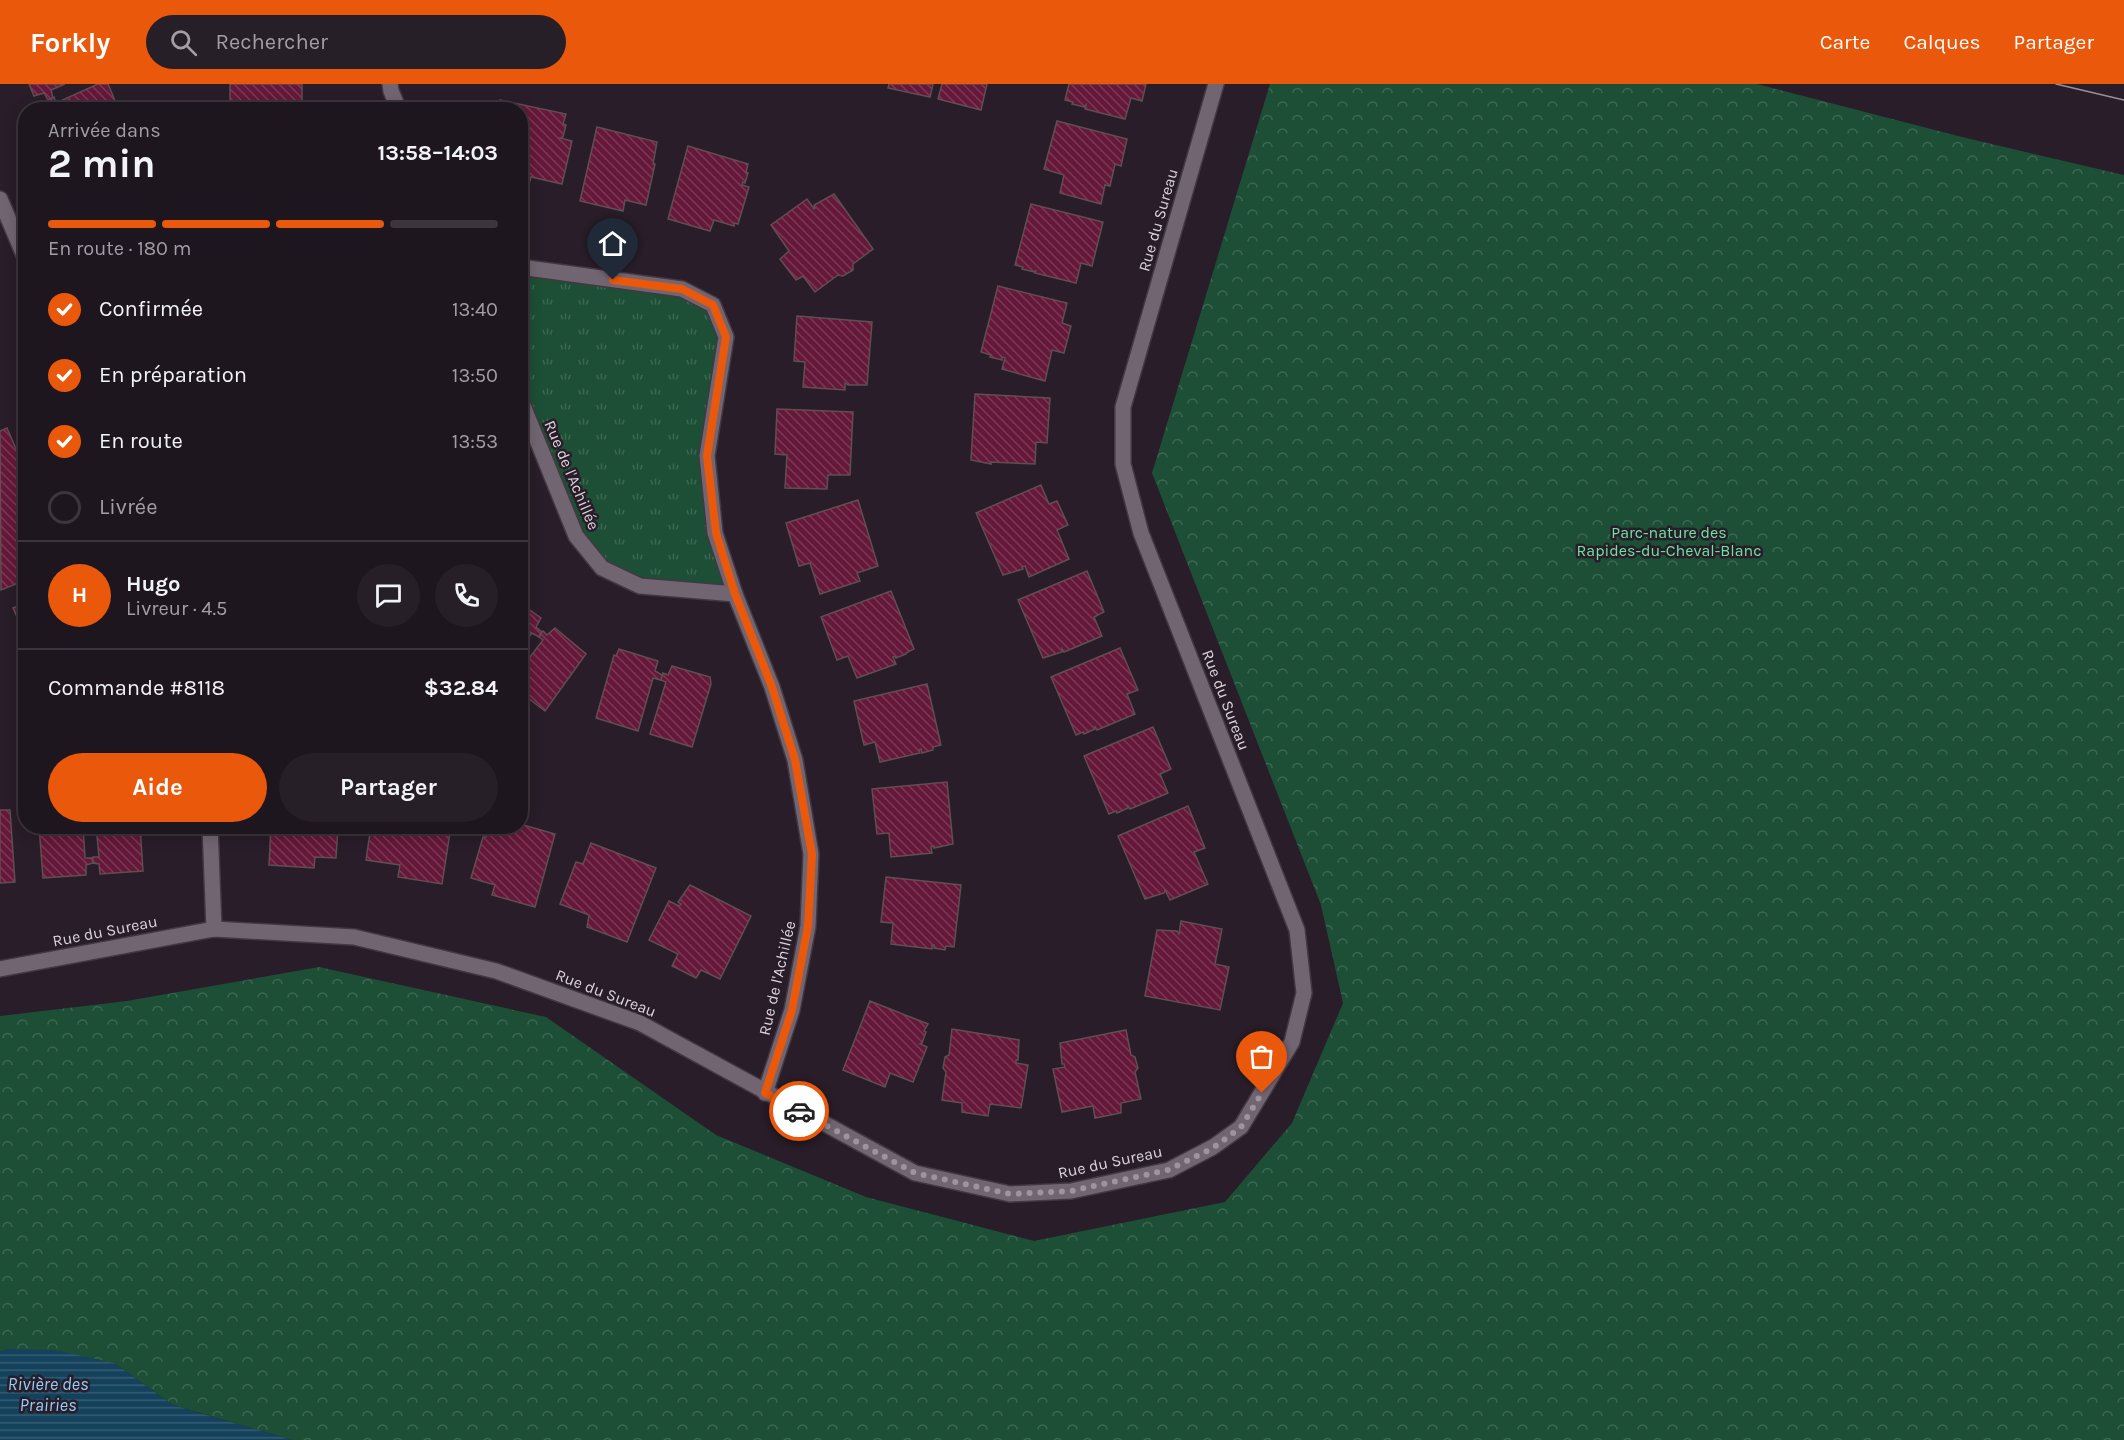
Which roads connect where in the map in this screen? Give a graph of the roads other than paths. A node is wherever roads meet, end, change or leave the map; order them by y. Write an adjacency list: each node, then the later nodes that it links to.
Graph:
1 (390, 84): 3 (street)
2 (1216, 84): 12 (street, Rue du Sureau)
3 (396, 102)
4 (0, 199): 5 (street)
5 (18, 241)
6 (528, 268): 8 (street, Rue de l'Achillée)
7 (528, 418): 8 (street, Rue de l'Achillée)
8 (735, 594): 12 (street, Rue de l'Achillée)
9 (210, 834): 10 (street)
10 (214, 929): 11 (street, Rue du Sureau); 12 (street, Rue du Sureau)
11 (0, 969)
12 (765, 1093)

